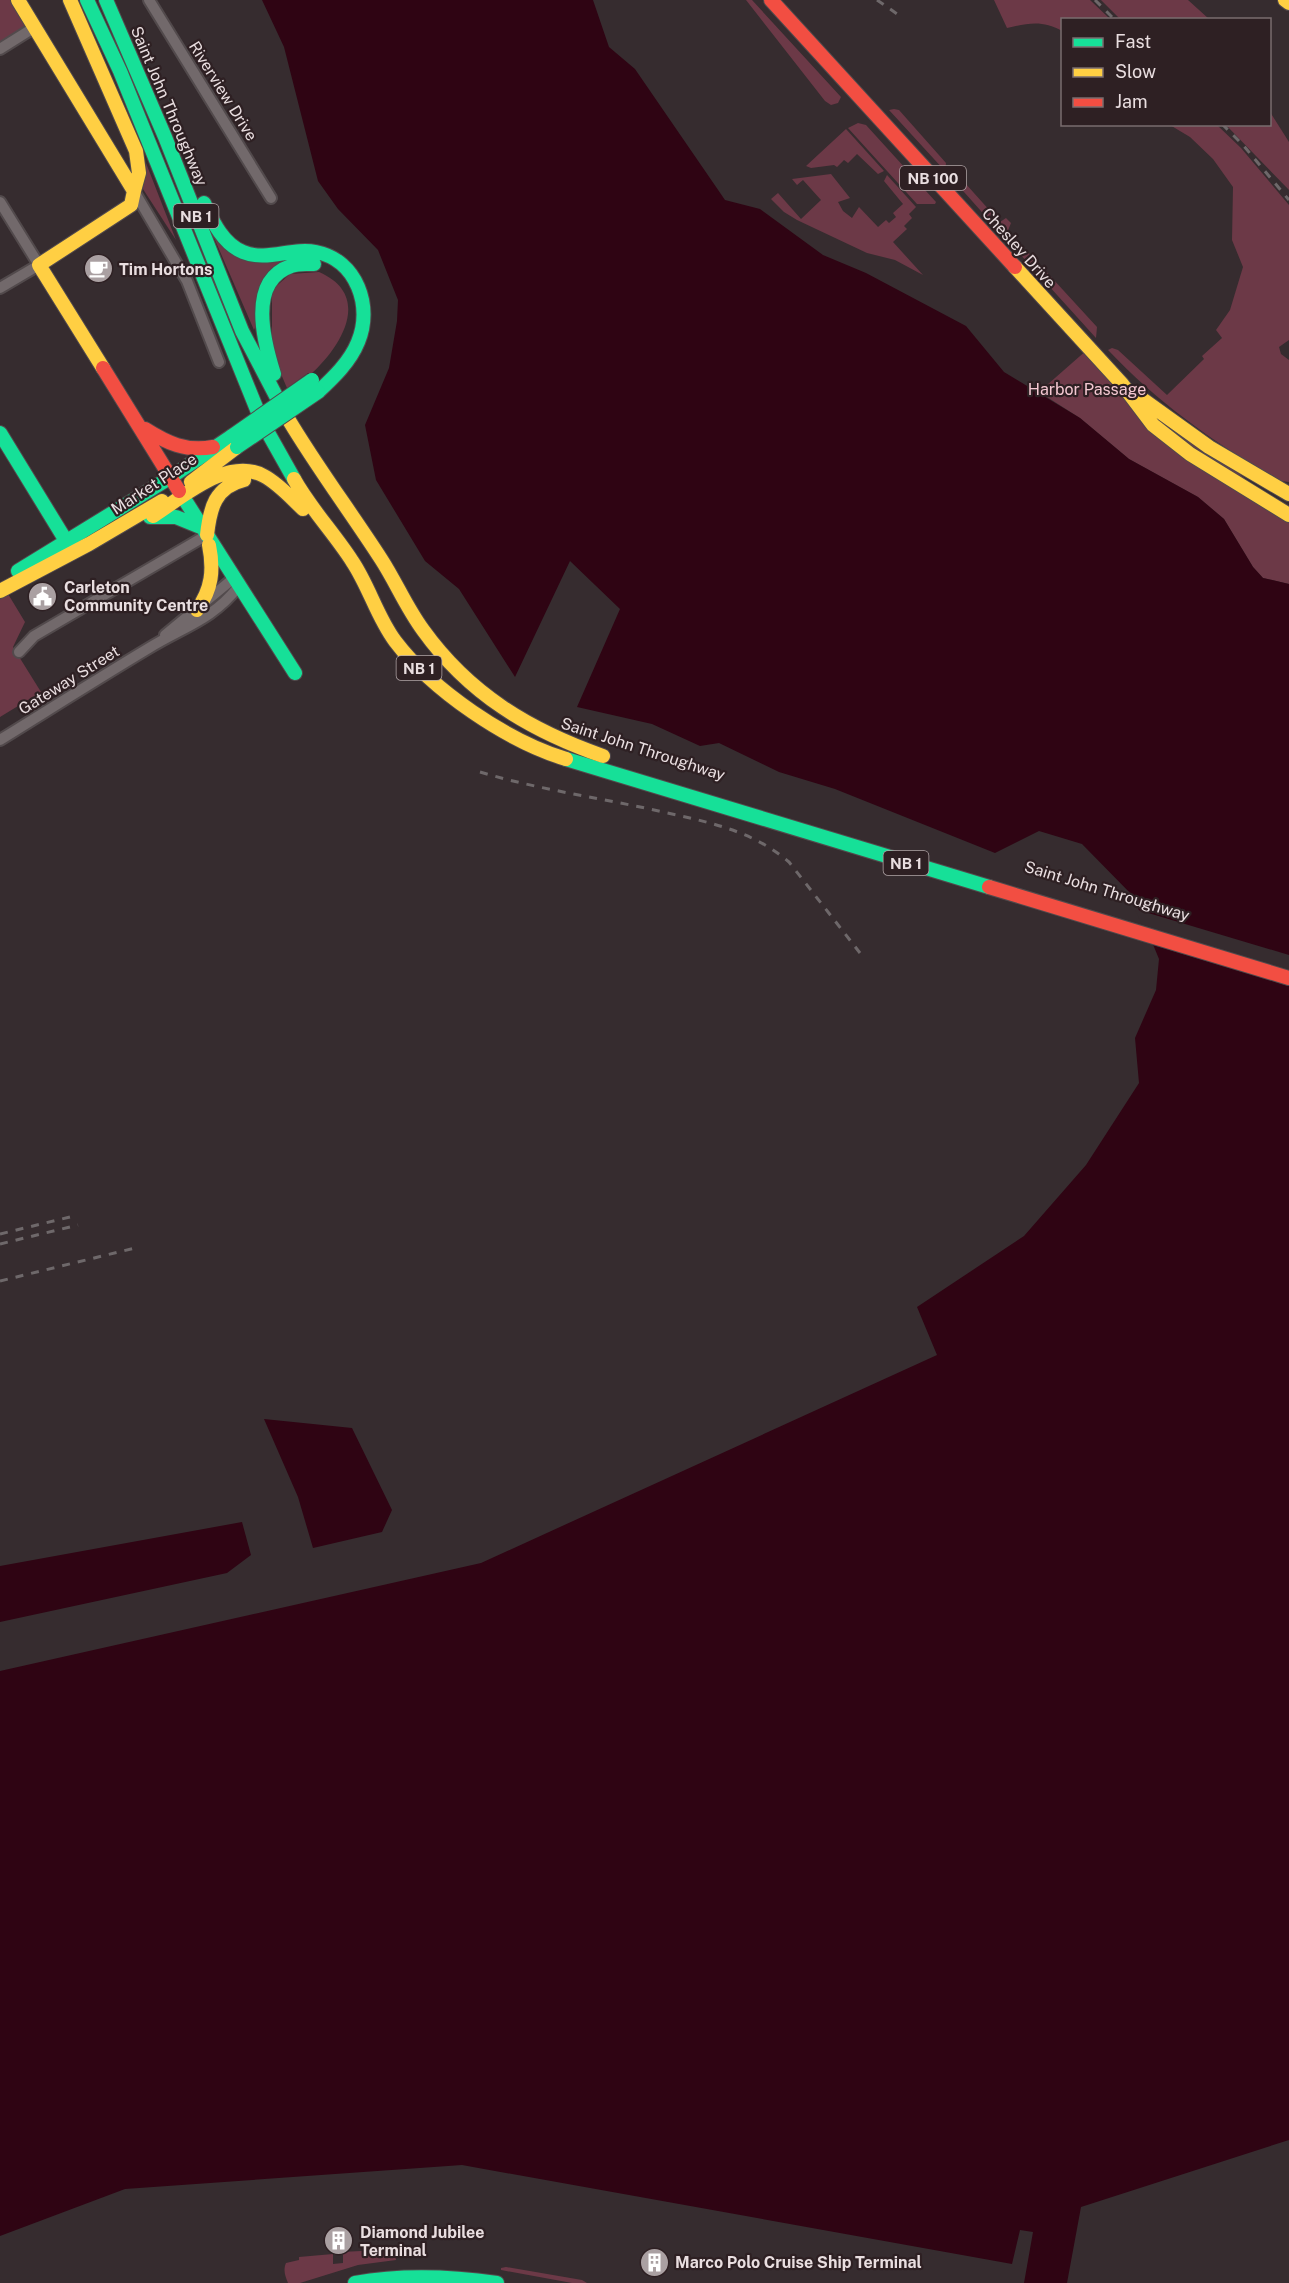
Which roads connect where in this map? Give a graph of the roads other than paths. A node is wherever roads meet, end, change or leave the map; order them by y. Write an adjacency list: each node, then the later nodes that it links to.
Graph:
1 (18, 0): 9 (main road)
2 (70, 0): 12 (main road)
3 (87, 0): 18 (main road, Saint John Throughway / NB 1)
4 (106, 0): 11 (main road, Saint John Throughway / NB 1)
5 (149, 0): 13 (street, Riverview Drive)
6 (771, 0): 19 (main road, Chesley Drive / NB 100)
7 (1285, 0): 8 (main road)
8 (1289, 3)
9 (35, 27): 10 (street); 12 (main road)
10 (0, 49)
11 (150, 97): 20 (main road); 22 (main road, Saint John Throughway / NB 1)
12 (134, 191): 15 (main road); 17 (street)
13 (271, 198)
14 (0, 202): 15 (street)
15 (39, 264): 16 (street); 21 (main road)
16 (0, 288)
17 (219, 362)
18 (245, 381): 39 (main road, Saint John Throughway / NB 1); 43 (main road, Saint John Throughway / NB 1)
19 (1122, 384): 29 (main road, Chesley Drive / NB 100); 30 (main road, Chesley Drive / NB 100)
20 (315, 386): 22 (main road); 24 (main road, Market Place, bridge)
21 (141, 426): 25 (main road); 26 (main road)
22 (293, 429): 45 (main road, Saint John Throughway / NB 1)
23 (0, 433): 34 (main road)
24 (235, 441): 25 (main road, Market Place); 28 (main road, Market Place)
25 (217, 446): 26 (main road, Market Place)
26 (171, 477): 28 (main road); 34 (main road, Market Place)
27 (279, 488): 28 (main road); 32 (main road); 39 (main road)
28 (181, 494): 31 (main road); 32 (main road); 33 (main road, Market Place)
29 (1289, 494)
30 (1289, 514)
31 (153, 516): 32 (main road); 33 (main road)
32 (205, 532): 35 (main road); 38 (main road); 41 (street)
33 (89, 544): 34 (main road, Market Place)
34 (70, 547): 36 (main road, Market Place); 37 (main road, Market Place)
35 (237, 582): 38 (street, Gateway Street); 40 (street, Gateway Street); 42 (main road)
36 (0, 583)
37 (0, 591)
38 (197, 610): 40 (street, Gateway Street)
39 (380, 617): 43 (main road, Saint John Throughway / NB 1)
40 (154, 645): 44 (street, Gateway Street)
41 (19, 652)
42 (295, 673)
43 (470, 710): 46 (main road, Saint John Throughway / NB 1)
44 (0, 740)
45 (1289, 964)
46 (1289, 978)
47 (355, 2283): 48 (main road)
48 (497, 2283)

